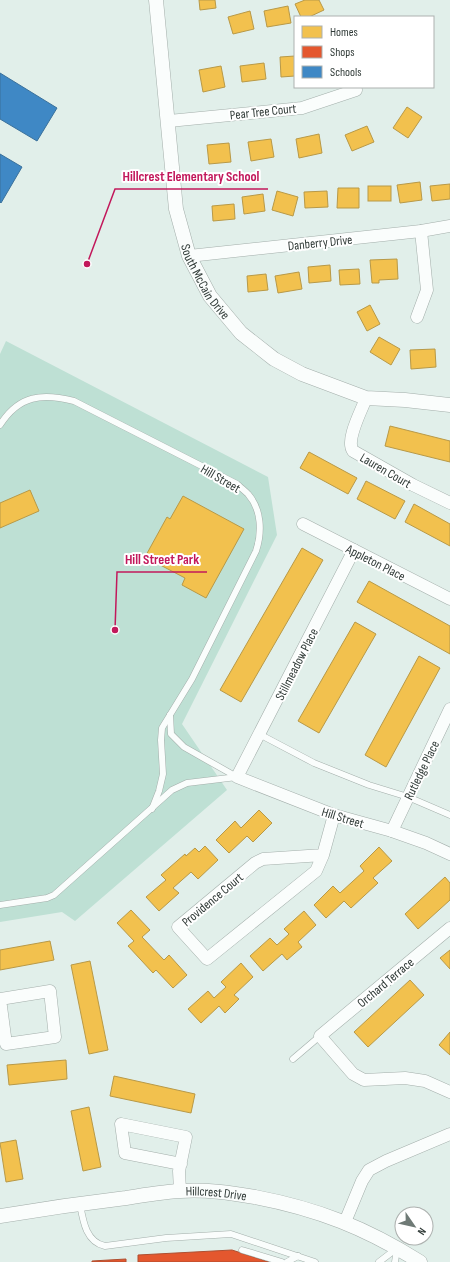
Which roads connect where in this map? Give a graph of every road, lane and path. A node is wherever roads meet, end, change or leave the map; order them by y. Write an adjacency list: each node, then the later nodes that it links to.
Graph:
1 (156, 0): 3 (street, South McCain Drive)
2 (356, 90): 3 (street, Pear Tree Court)
3 (169, 120): 6 (street, South McCain Drive)
4 (450, 226): 5 (street, Danberry Drive)
5 (421, 231): 6 (street, Danberry Drive); 7 (street)
6 (190, 256): 8 (street, South McCain Drive)
7 (418, 317)
8 (366, 398): 9 (street, South McCain Drive); 11 (street, Lauren Court)
9 (450, 406)
10 (0, 425): 16 (lane, Hill Street)
11 (450, 503)
12 (303, 524): 13 (street, Appleton Place)
13 (354, 550): 14 (street, Appleton Place); 17 (street, Stillmeadow Place)
14 (450, 599)
15 (450, 709): 19 (street, Rutledge Place)
16 (170, 714): 18 (lane, Hill Street); 20 (lane, Hill Street)
17 (260, 734): 18 (street, Stillmeadow Place); 19 (lane)
18 (237, 777): 20 (lane, Hill Street); 21 (street, Hill Street)
19 (408, 797): 22 (lane); 23 (street, Rutledge Place)
20 (152, 809): 26 (lane, Hill Street)
21 (334, 815): 23 (street, Hill Street); 25 (street, Providence Court)
22 (450, 815)
23 (392, 831): 24 (street, Hill Street)
24 (450, 854)
25 (323, 855): 25 (street, Providence Court)
26 (0, 905)
27 (450, 928): 29 (street, Orchard Terrace)
28 (1, 1026): 28 (street)
29 (320, 1036): 30 (lane); 31 (street)
30 (293, 1059)
31 (450, 1092)
32 (450, 1134): 37 (street)
33 (181, 1164): 33 (street); 34 (street)
34 (180, 1190): 35 (street, Hillcrest Drive); 37 (street, Hillcrest Drive)
35 (80, 1204): 36 (street, Hillcrest Drive); 40 (lane)
36 (0, 1216)
37 (345, 1222): 38 (street, Hillcrest Drive)
38 (398, 1248): 44 (lane); 45 (lane); 46 (street, Hillcrest Drive)
39 (242, 1250): 41 (lane)
40 (298, 1256): 42 (lane); 43 (lane)
41 (282, 1262)
42 (286, 1262)
43 (315, 1262)
44 (379, 1262)
45 (395, 1262)
46 (420, 1262)

